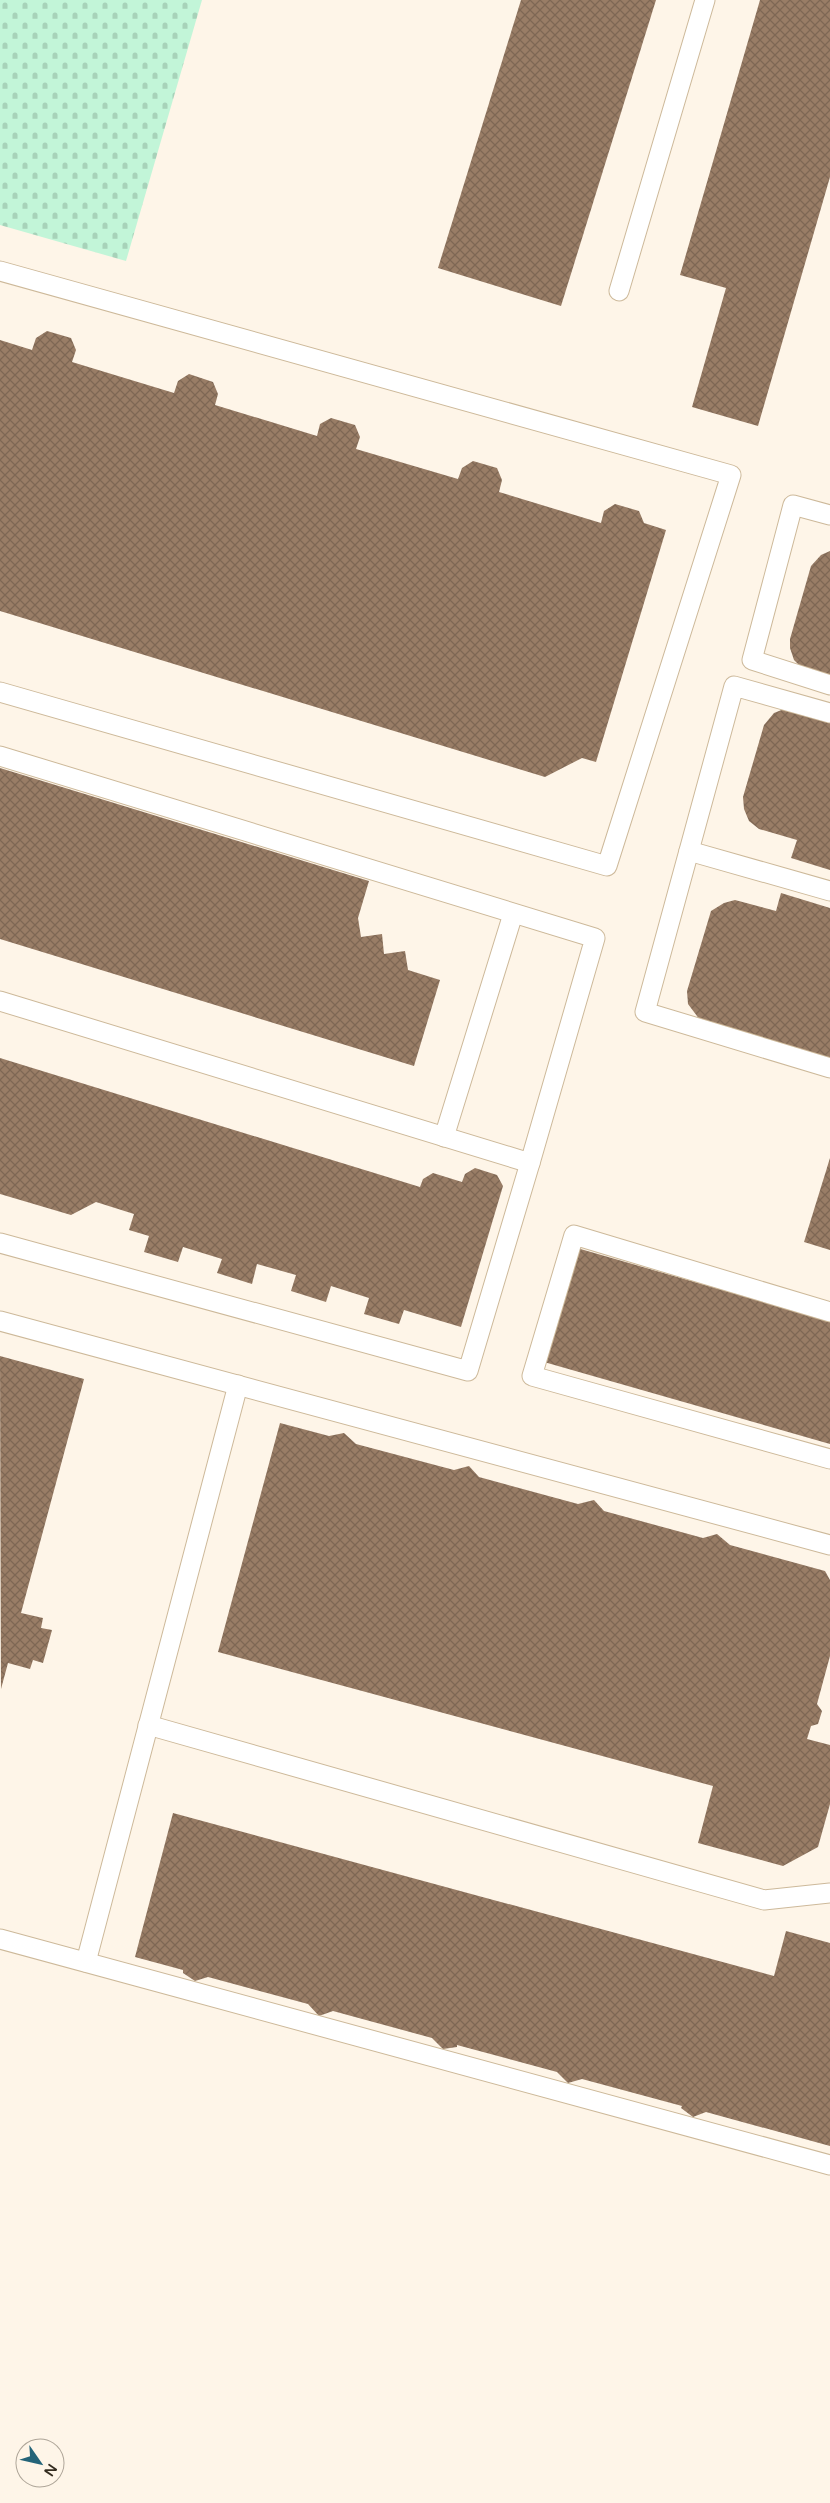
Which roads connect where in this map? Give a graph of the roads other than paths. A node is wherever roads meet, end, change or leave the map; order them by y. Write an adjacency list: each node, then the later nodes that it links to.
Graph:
1 (705, 0): 3 (lane)
2 (0, 271): 6 (lane)
3 (620, 291)
4 (830, 515): 5 (lane)
5 (830, 684)
6 (0, 692)
7 (830, 713): 9 (lane)
8 (0, 756): 11 (lane)
9 (689, 851): 10 (lane); 13 (lane)
10 (830, 891)
11 (513, 914): 14 (lane); 15 (lane)
12 (0, 1001): 14 (lane)
13 (830, 1068)
14 (444, 1137): 15 (lane)
15 (530, 1163): 16 (lane)
16 (0, 1243)
17 (830, 1312): 20 (lane)
18 (0, 1321): 19 (lane)
19 (238, 1385): 21 (lane); 22 (lane)
20 (830, 1459)
21 (830, 1544)
22 (148, 1725): 23 (lane); 25 (lane)
23 (830, 1893)
24 (0, 1939): 25 (lane)
25 (86, 1962): 26 (lane)
26 (830, 2165)

